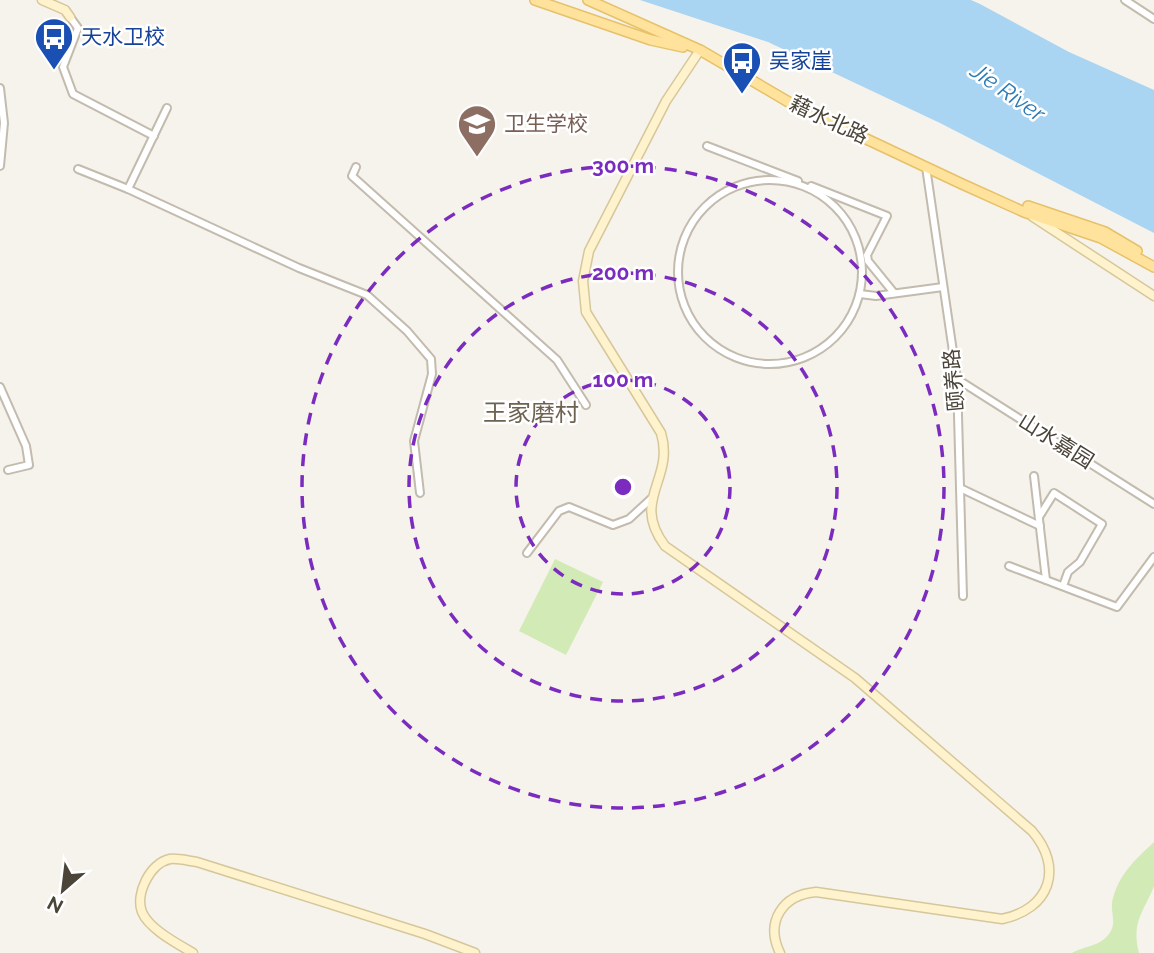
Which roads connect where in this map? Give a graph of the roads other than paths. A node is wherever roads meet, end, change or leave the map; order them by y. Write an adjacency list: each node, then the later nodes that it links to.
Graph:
1 (42, 0): 5 (street)
2 (535, 0): 7 (main road, 藉水北路)
3 (589, 0): 7 (main road, 藉水北路)
4 (1125, 0): 6 (street)
5 (71, 17): 10 (street)
6 (1154, 19)
7 (700, 50): 12 (main road, 藉水北路); 33 (street)
8 (0, 88): 13 (street)
9 (167, 108): 10 (street)
10 (154, 136): 17 (street)
11 (707, 146): 22 (street)
12 (926, 165): 16 (main road, 藉水北路); 21 (street, 颐养路)
13 (0, 166)
14 (356, 167): 27 (street)
15 (78, 169): 17 (street)
16 (962, 184): 18 (main road, 藉水北路); 19 (main road, 藉水北路)
17 (128, 189): 32 (street)
18 (1024, 212): 20 (main road, 藉水北路); 24 (street)
19 (1154, 261)
20 (1154, 267)
21 (943, 287): 22 (street); 25 (street, 颐养路)
22 (894, 293): 23 (street)
23 (860, 294): 23 (street)
24 (1154, 296)
25 (957, 379): 30 (street, 颐养路); 34 (street, 山水嘉园)
26 (0, 387): 28 (street)
27 (586, 405)
28 (8, 470)
29 (1034, 476): 35 (street)
30 (960, 488): 36 (street); 42 (street, 颐养路)
31 (1154, 490): 34 (street)
32 (420, 493)
33 (653, 497): 37 (street); 45 (street)
34 (1151, 501)
35 (1039, 517): 36 (street); 41 (street)
36 (1041, 526): 40 (street)
37 (527, 553)
38 (1154, 557): 41 (street)
39 (1009, 566): 40 (street)
40 (1046, 580): 41 (street)
41 (1063, 586)
42 (963, 596)
43 (193, 953): 44 (street)
44 (475, 953)
45 (780, 953)

